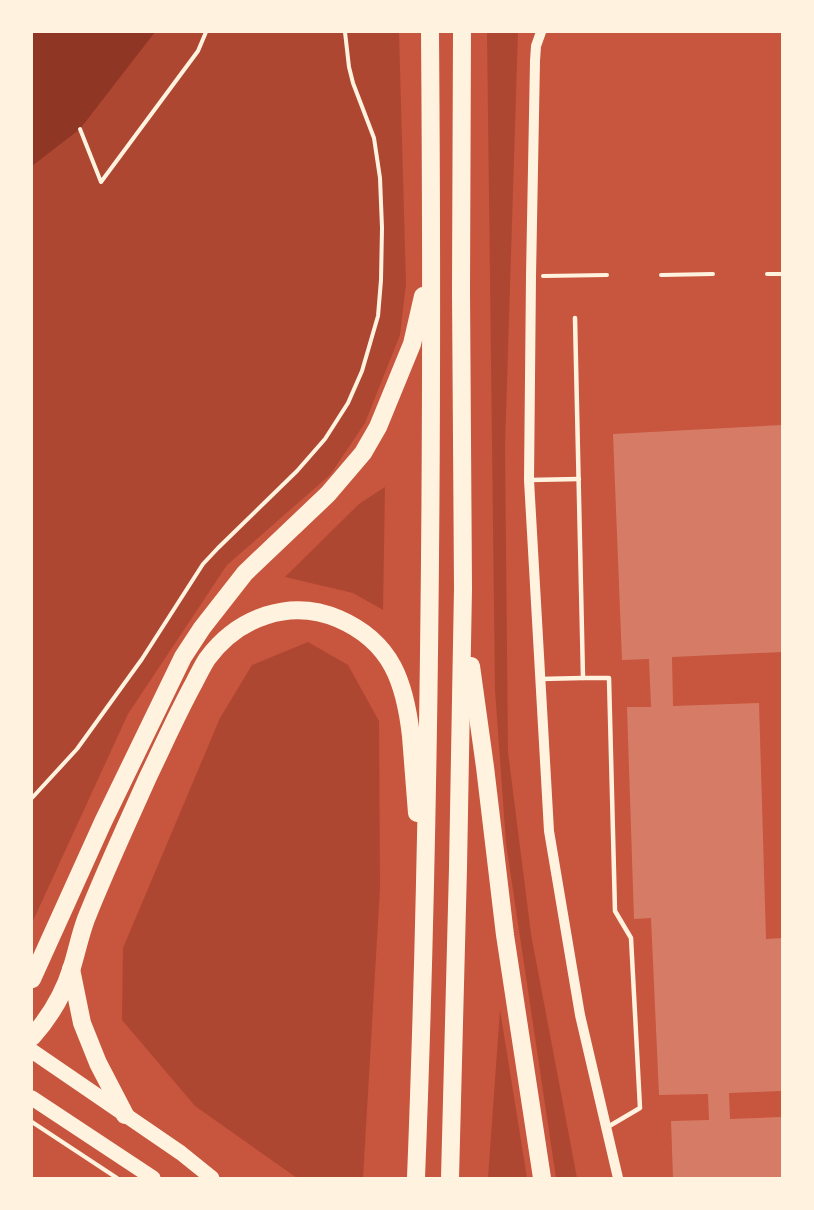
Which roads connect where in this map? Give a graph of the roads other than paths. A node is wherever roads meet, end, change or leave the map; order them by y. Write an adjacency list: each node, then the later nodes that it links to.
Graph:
1 (430, 32): 4 (highway)
2 (462, 32): 8 (highway)
3 (541, 32): 7 (street)
4 (431, 253): 11 (highway); 12 (highway)
5 (575, 318): 6 (lane)
6 (579, 478): 7 (lane); 9 (lane)
7 (529, 480): 10 (street)
8 (463, 588): 24 (highway); 25 (highway)
9 (583, 678): 10 (lane); 20 (lane)
10 (540, 679): 20 (street)
11 (425, 910): 14 (highway); 23 (highway)
12 (52, 936): 13 (highway); 15 (highway)
13 (32, 958)
14 (71, 969): 16 (highway); 19 (highway)
15 (32, 979)
16 (32, 1037)
17 (32, 1051): 19 (main road)
18 (32, 1098): 21 (main road)
19 (125, 1115): 22 (main road)
20 (606, 1128): 26 (street)
21 (153, 1179)
22 (212, 1179)
23 (417, 1179)
24 (450, 1179)
25 (542, 1179)
26 (618, 1179)

